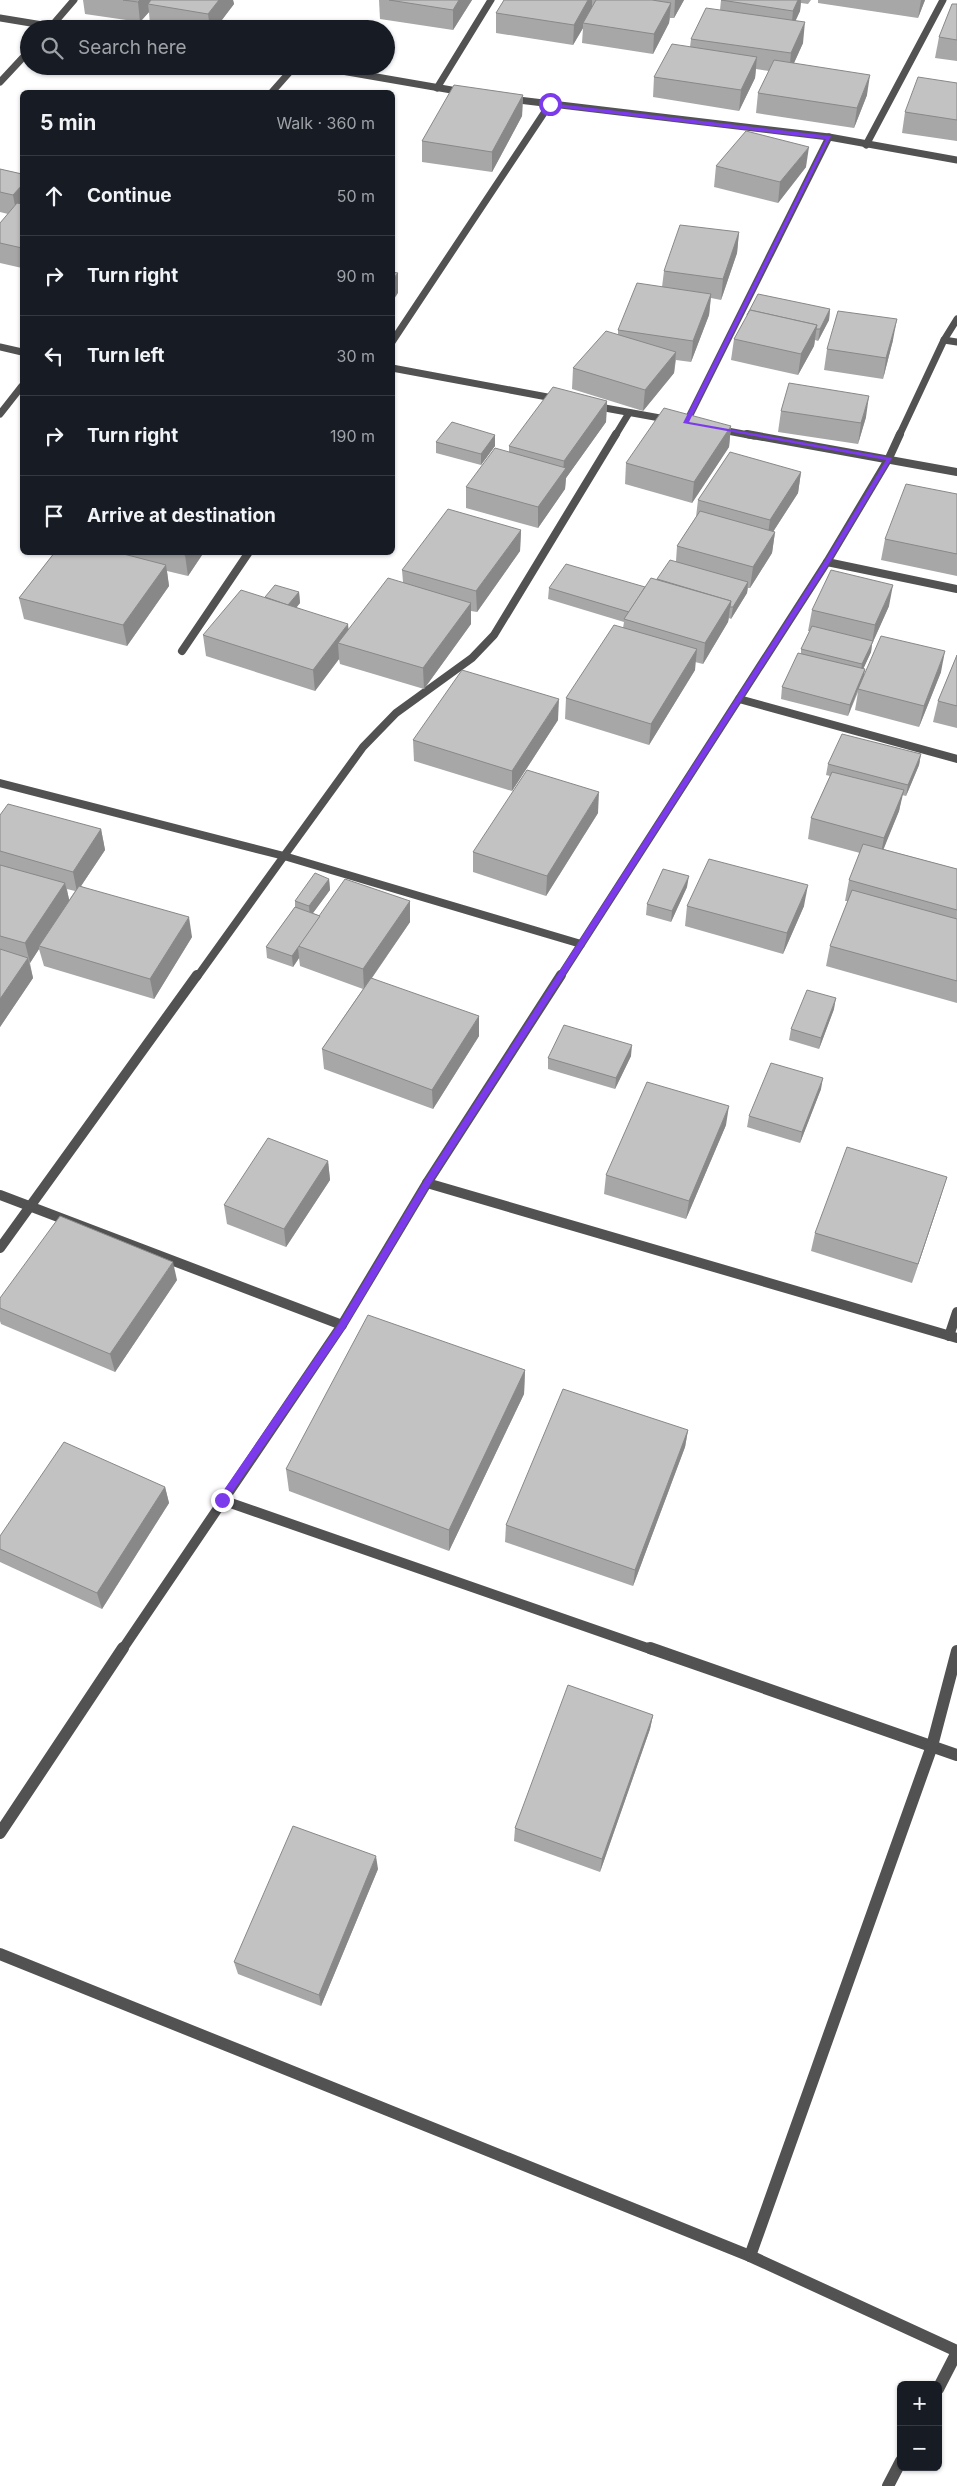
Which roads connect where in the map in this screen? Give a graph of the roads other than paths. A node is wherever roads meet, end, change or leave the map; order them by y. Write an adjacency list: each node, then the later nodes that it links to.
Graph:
1 (74, 0): 5 (street)
2 (490, 0): 11 (street)
3 (943, 0): 17 (street)
4 (0, 18): 6 (street)
5 (57, 20)
6 (20, 22)
7 (20, 61): 10 (street)
8 (287, 75): 12 (street)
9 (364, 75): 11 (street)
10 (0, 82)
11 (437, 88): 13 (street)
12 (274, 90)
13 (474, 93)
14 (503, 98): 15 (street)
15 (550, 104): 16 (street); 20 (street)
16 (830, 137): 17 (street); 31 (street)
17 (866, 145): 18 (street)
18 (957, 160)
19 (957, 319): 21 (street)
20 (395, 337)
21 (944, 340): 22 (street); 34 (street)
22 (957, 342)
23 (0, 346): 24 (street)
24 (20, 351)
25 (395, 369): 27 (street)
26 (20, 389): 30 (street)
27 (563, 400)
28 (582, 404): 29 (street)
29 (629, 413): 31 (street); 43 (street)
30 (0, 414)
31 (686, 423): 32 (street)
32 (696, 425)
33 (705, 427): 34 (street)
34 (889, 458): 35 (street); 37 (street)
35 (957, 472)
36 (247, 555): 39 (street)
37 (827, 562): 38 (street); 40 (street)
38 (957, 589)
39 (182, 651)
40 (738, 699): 41 (street); 44 (street)
41 (957, 759)
42 (0, 782): 43 (street)
43 (284, 856): 44 (street); 47 (street)
44 (581, 944): 45 (street)
45 (427, 1183): 50 (street); 51 (street)
46 (0, 1195): 47 (street)
47 (32, 1205): 48 (street); 50 (street)
48 (0, 1248)
49 (957, 1312): 51 (street)
50 (342, 1325): 52 (street)
51 (953, 1337)
52 (222, 1500): 54 (street); 56 (street)
53 (957, 1651): 54 (street)
54 (932, 1746): 55 (street); 58 (street)
55 (957, 1755)
56 (0, 1833)
57 (0, 1954): 58 (street)
58 (750, 2256): 59 (street)
59 (957, 2352): 60 (street)
60 (942, 2381)
61 (897, 2469): 62 (street)
62 (888, 2486)

